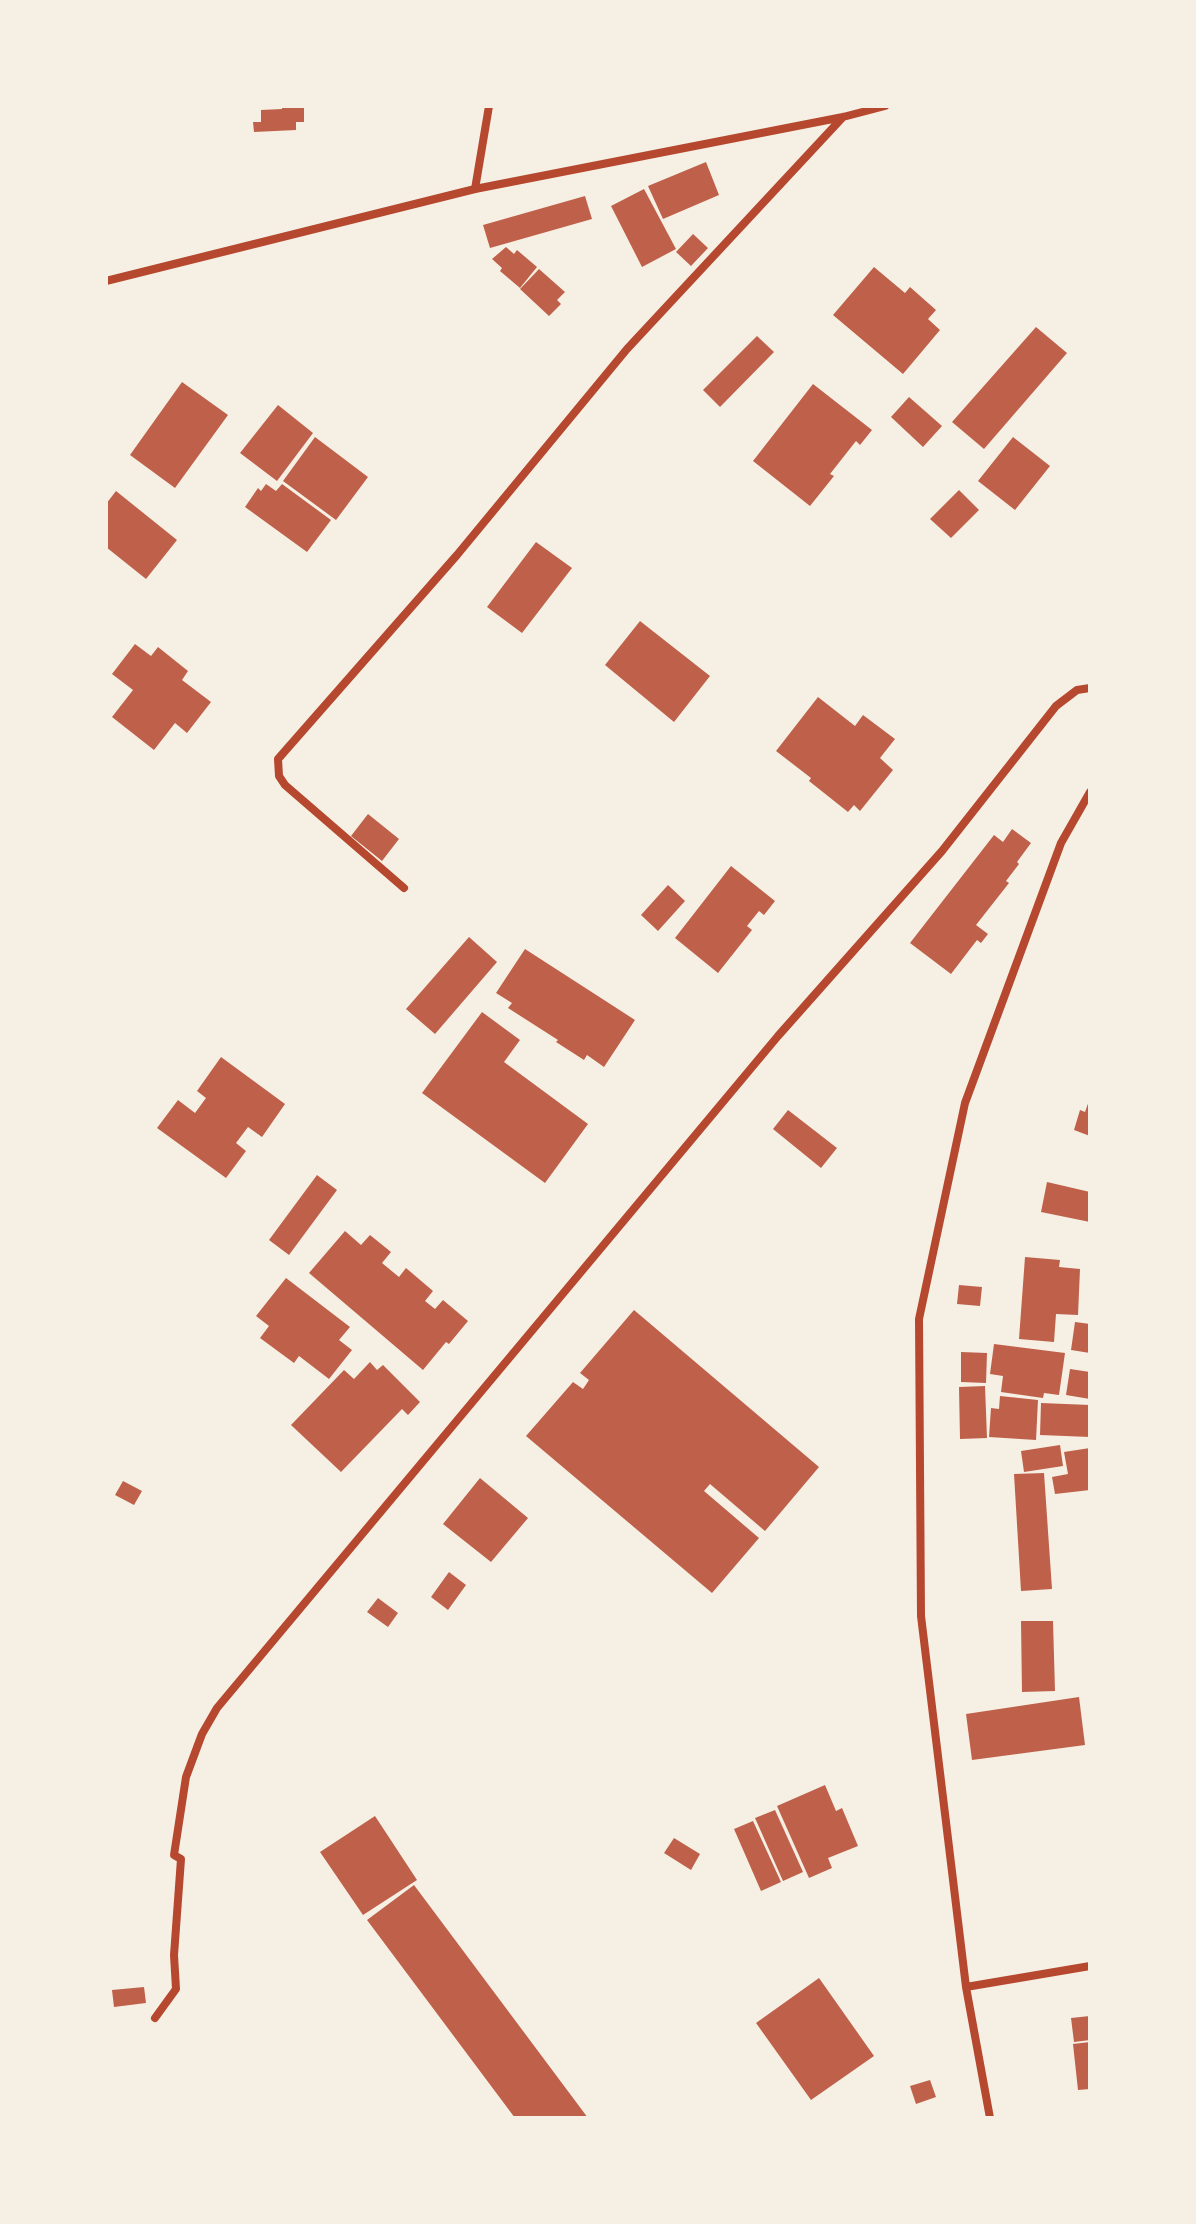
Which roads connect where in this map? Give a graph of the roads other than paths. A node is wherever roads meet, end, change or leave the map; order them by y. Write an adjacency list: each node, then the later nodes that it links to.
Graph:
1 (489, 106): 4 (street)
2 (885, 106): 3 (street)
3 (843, 117): 4 (street); 8 (street)
4 (475, 189): 5 (street)
5 (106, 281)
6 (1090, 688): 11 (street)
7 (1090, 792): 10 (street)
8 (404, 888)
9 (1090, 1966): 10 (street)
10 (966, 1987): 12 (street)
11 (155, 2018)
12 (990, 2118)

